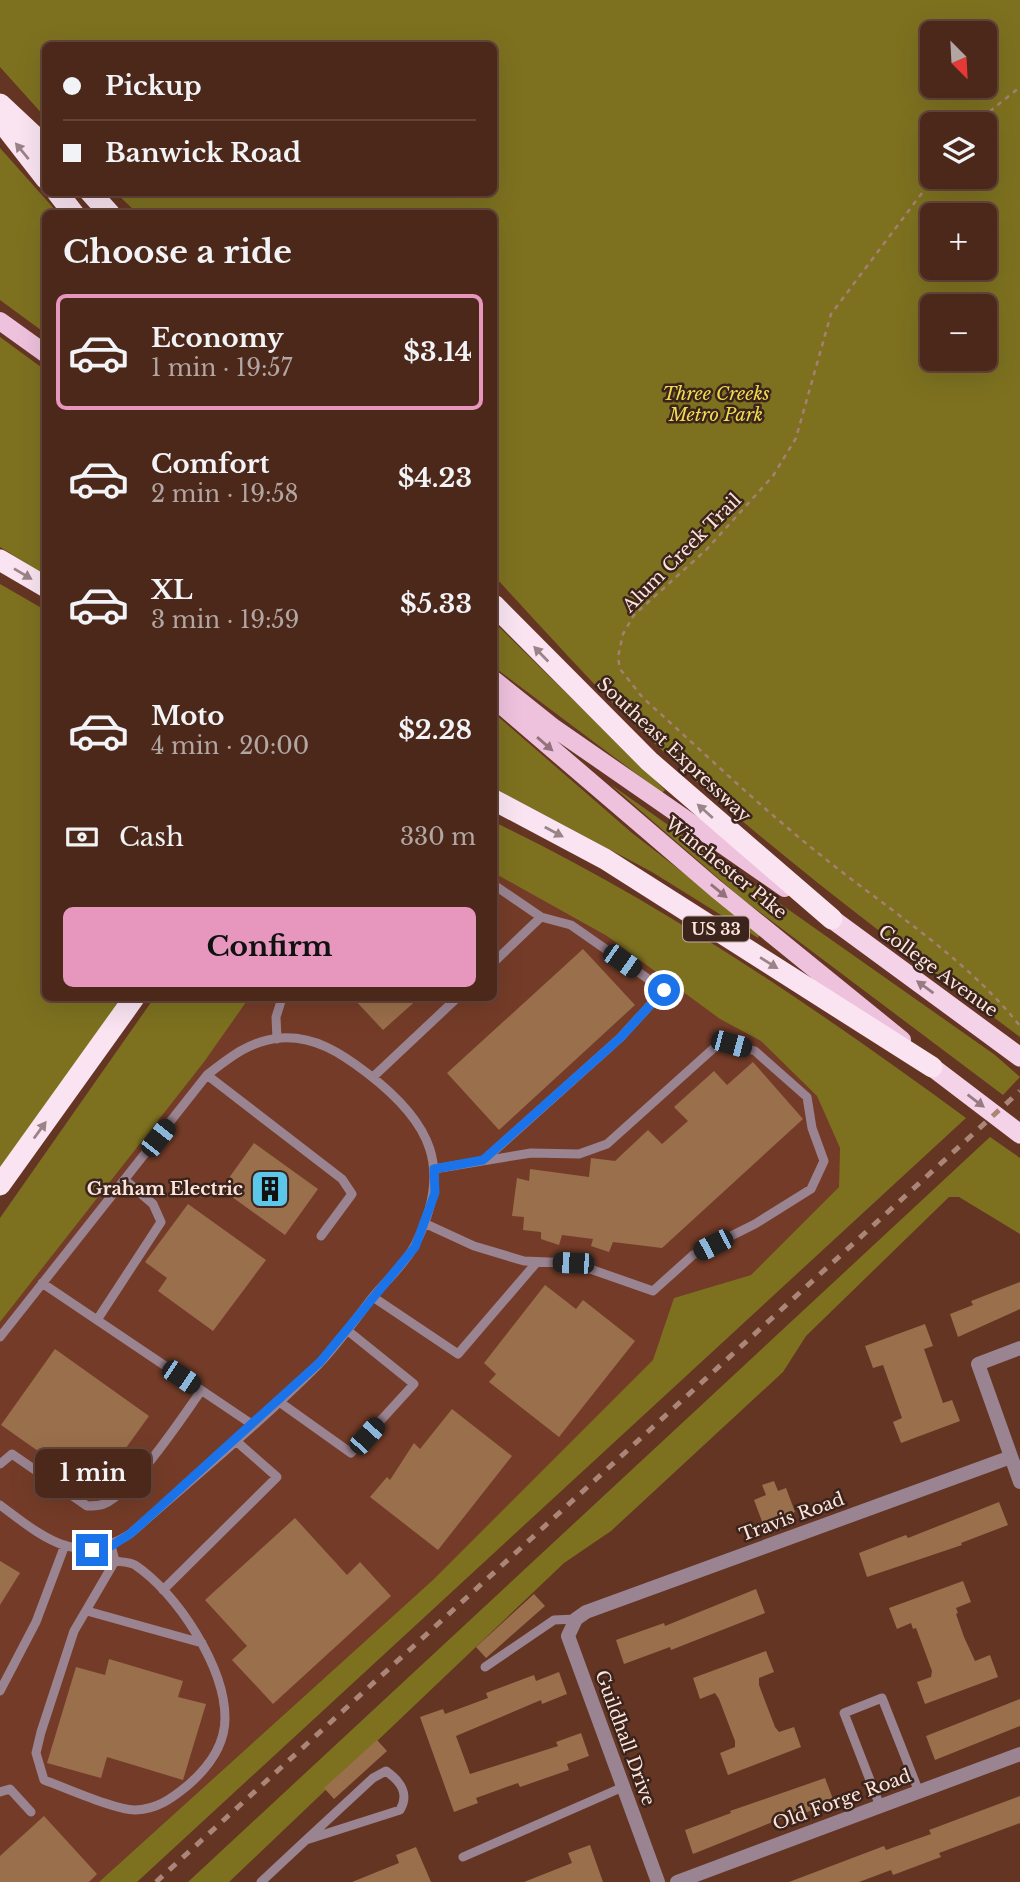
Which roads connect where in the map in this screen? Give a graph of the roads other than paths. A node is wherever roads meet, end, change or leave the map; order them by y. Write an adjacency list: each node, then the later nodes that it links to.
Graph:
1 (0, 104): 3 (highway)
2 (0, 120): 4 (highway, one-way to 2)
3 (42, 143)
4 (42, 174)
5 (60, 196): 7 (highway)
6 (94, 196): 8 (highway)
7 (72, 210)
8 (106, 210)
9 (0, 321): 10 (main road)
10 (42, 351)
11 (0, 560): 12 (highway, one-way to 12)
12 (42, 585)
13 (497, 608): 19 (highway, Southeast Expressway, one-way to 13)
14 (497, 682): 19 (main road, Winchester Pike)
15 (497, 702): 26 (main road, Winchester Pike, one-way to 26)
16 (497, 802): 26 (highway, US 33, one-way to 26)
17 (497, 887): 18 (lane)
18 (541, 917): 20 (lane); 30 (lane)
19 (832, 919): 25 (highway, College Avenue, one-way to 19)
20 (497, 959)
21 (132, 1001): 33 (highway, one-way to 21)
22 (281, 1001): 24 (lane)
23 (454, 1001): 28 (lane)
24 (277, 1039): 27 (lane); 28 (lane)
25 (1020, 1057)
26 (932, 1067): 29 (highway, US 33, one-way to 29)
27 (207, 1075): 32 (lane); 35 (lane)
28 (373, 1077): 31 (lane)
29 (1020, 1134)
30 (483, 1160): 31 (lane); 36 (lane)
31 (434, 1169): 34 (lane)
32 (124, 1180): 37 (lane); 39 (lane)
33 (0, 1185)
34 (424, 1223): 36 (lane); 38 (lane)
35 (321, 1236)
36 (537, 1262): 38 (lane)
37 (42, 1283): 39 (lane); 41 (lane)
38 (373, 1297): 40 (lane)
39 (97, 1320): 43 (lane)
40 (347, 1330): 44 (lane); 44 (lane)
41 (0, 1337)
42 (1020, 1348): 47 (street)
43 (201, 1391): 45 (lane); 48 (lane)
44 (278, 1401): 45 (lane)
45 (253, 1425): 46 (lane)
46 (236, 1441): 52 (lane); 54 (lane)
47 (1011, 1457): 49 (street); 56 (street, Travis Road)
48 (0, 1464)
49 (1020, 1482)
50 (0, 1505): 51 (lane)
51 (65, 1545): 52 (lane); 59 (lane)
52 (111, 1546): 53 (lane)
53 (115, 1561): 54 (lane); 55 (lane)
54 (163, 1590): 57 (lane)
55 (87, 1611): 57 (lane); 57 (lane)
56 (581, 1616): 58 (lane); 61 (street, Guildhall Drive)
57 (202, 1643)
58 (485, 1667)
59 (0, 1691)
60 (1020, 1754): 63 (street, Old Forge Road)
61 (623, 1787): 67 (lane); 69 (street, Guildhall Drive)
62 (0, 1792): 65 (lane)
63 (919, 1792): 64 (street, Old Forge Road); 64 (lane)
64 (880, 1806): 70 (street, Old Forge Road)
65 (31, 1812)
66 (306, 1840): 66 (lane); 68 (lane)
67 (463, 1857)
68 (261, 1882)
69 (658, 1882)
70 (677, 1882)

